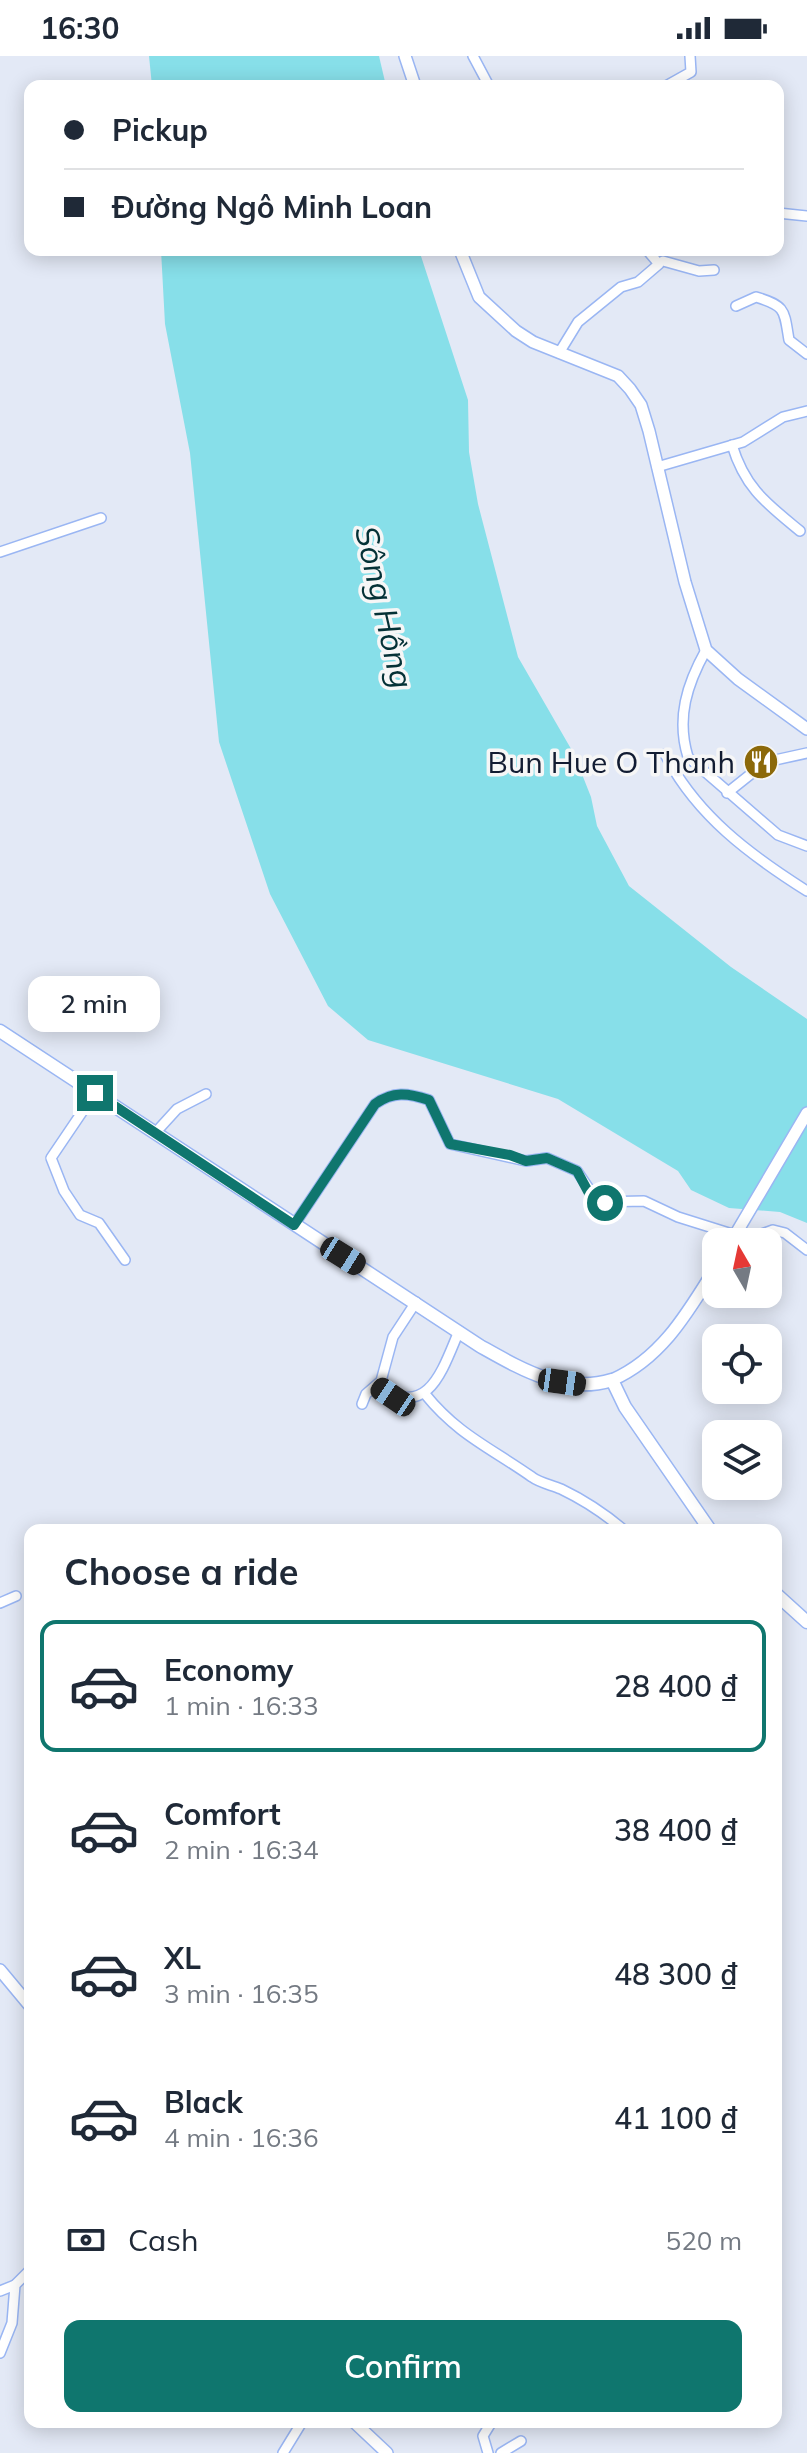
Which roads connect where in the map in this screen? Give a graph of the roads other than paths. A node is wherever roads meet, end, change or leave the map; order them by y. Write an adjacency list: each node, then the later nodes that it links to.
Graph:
1 (405, 56): 4 (main road)
2 (473, 56): 5 (street)
3 (690, 56): 6 (street)
4 (413, 80)
5 (486, 80)
6 (677, 80)
7 (784, 214): 8 (street)
8 (807, 216)
9 (462, 256): 14 (main road)
10 (652, 256): 14 (street)
11 (663, 261): 12 (street)
12 (714, 270)
13 (736, 306): 15 (street)
14 (559, 353): 18 (main road)
15 (807, 354)
16 (807, 411): 17 (street)
17 (732, 445): 18 (street); 20 (street)
18 (657, 467): 22 (main road)
19 (101, 518): 21 (street)
20 (800, 531)
21 (0, 552)
22 (706, 650): 23 (main road); 26 (street)
23 (807, 729)
24 (807, 753): 26 (street)
25 (665, 754): 28 (street)
26 (727, 793): 27 (street)
27 (807, 846)
28 (807, 891)
29 (0, 1031): 30 (highway)
30 (95, 1093): 33 (highway); 39 (street)
31 (206, 1094): 33 (street)
32 (807, 1113): 36 (main road)
33 (156, 1132): 34 (highway)
34 (294, 1225): 35 (street); 41 (highway)
35 (707, 1228)
36 (740, 1228)
37 (782, 1232): 38 (street)
38 (807, 1250)
39 (125, 1260)
40 (702, 1289): 43 (main road)
41 (416, 1302): 42 (highway); 44 (street)
42 (459, 1331): 43 (highway); 45 (street)
43 (612, 1380): 48 (highway)
44 (378, 1386): 45 (street); 46 (street)
45 (425, 1394): 47 (street)
46 (362, 1404)
47 (616, 1524)
48 (706, 1524)
49 (16, 1596): 51 (street)
50 (782, 1599): 52 (highway)
51 (0, 1603)
52 (807, 1622)
53 (0, 1970): 54 (main road)
54 (24, 1999)
55 (24, 2276): 56 (street)
56 (15, 2285): 57 (street); 58 (street)
57 (0, 2291)
58 (0, 2353)
59 (298, 2428): 63 (street)
60 (360, 2428): 64 (main road)
61 (488, 2428): 65 (street)
62 (521, 2441): 66 (street)
63 (283, 2453)
64 (387, 2453)
65 (488, 2453)
66 (501, 2453)

